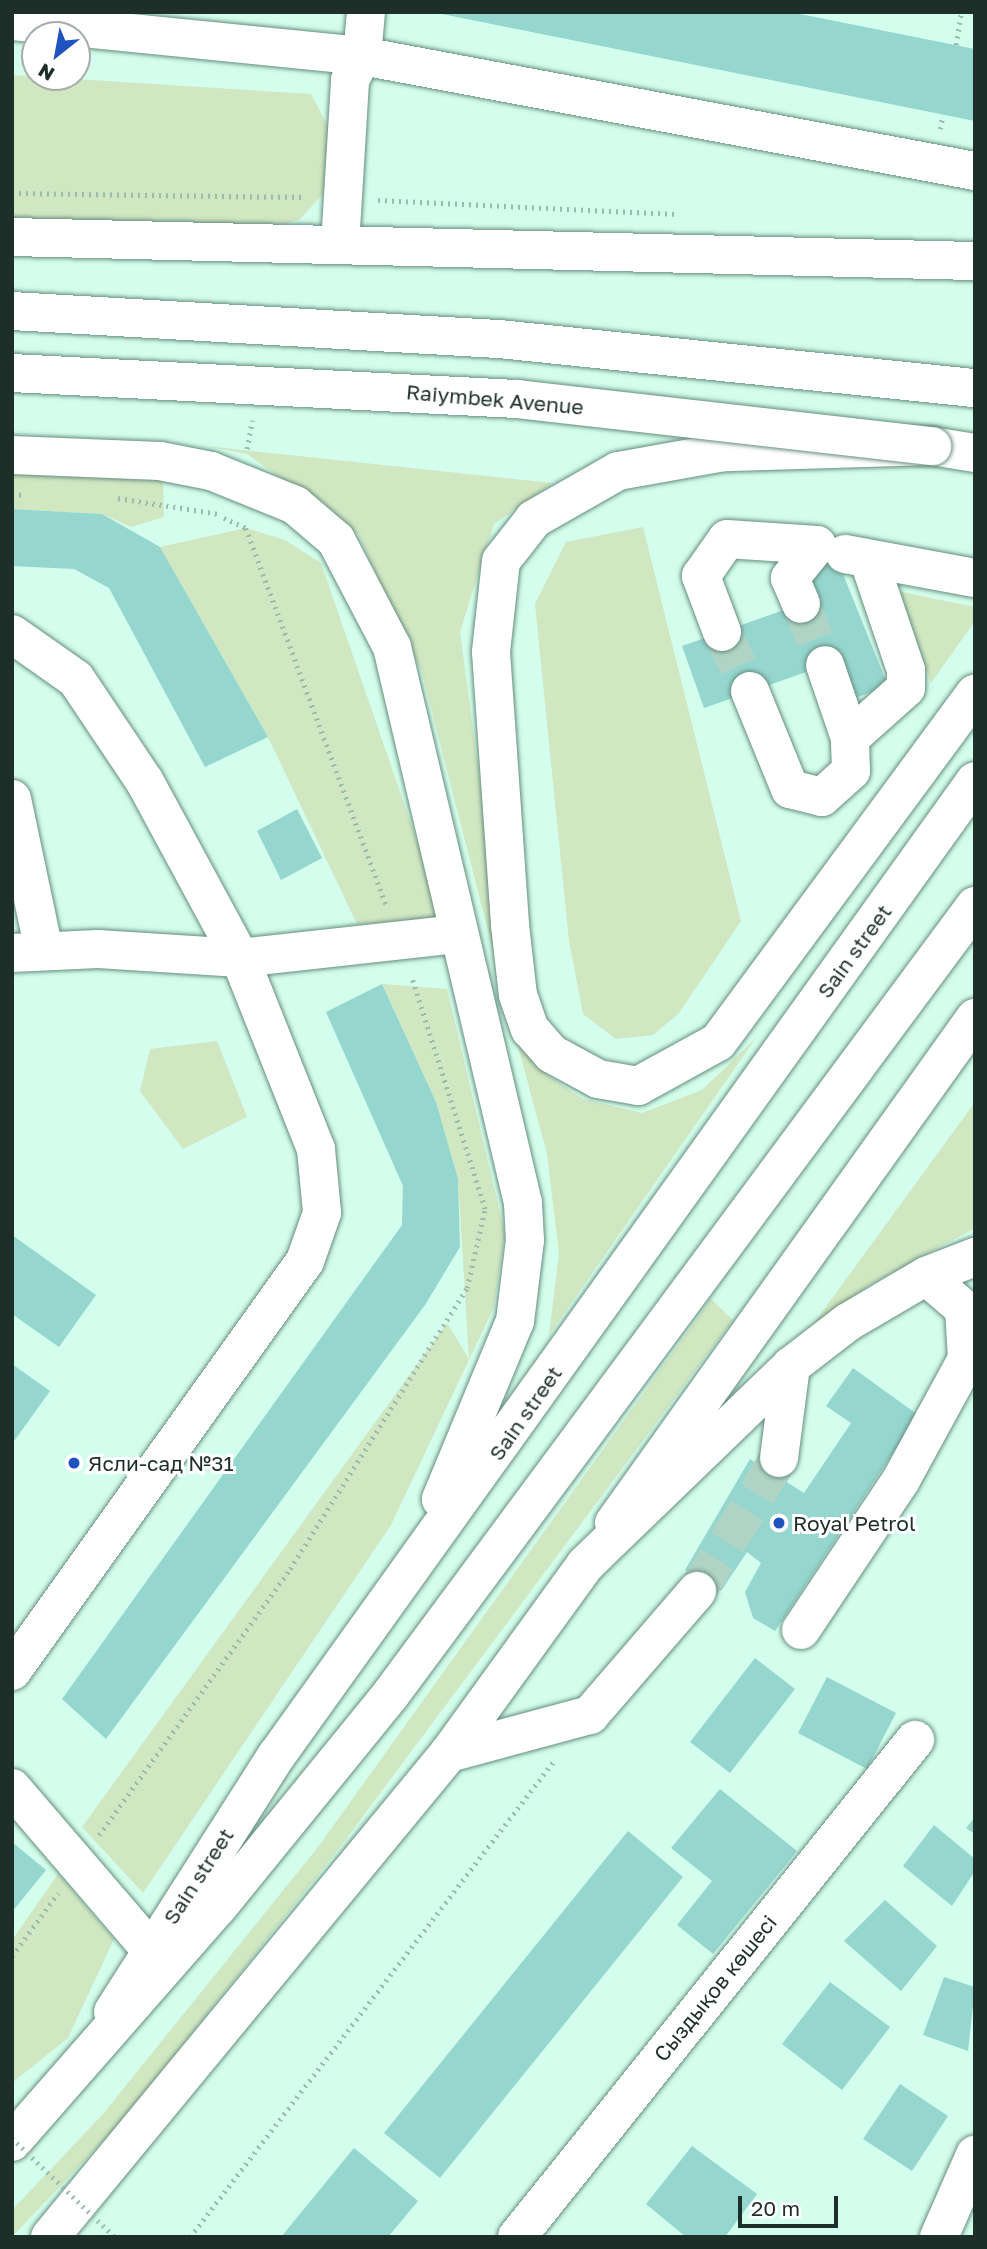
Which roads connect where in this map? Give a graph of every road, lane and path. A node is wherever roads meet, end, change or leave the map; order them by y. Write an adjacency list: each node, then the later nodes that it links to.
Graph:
1 (366, 12): 5 (main road)
2 (961, 12): 4 (path)
3 (12, 22): 5 (main road)
4 (956, 45)
5 (362, 56): 6 (main road); 8 (main road)
6 (975, 171)
7 (12, 193): 8 (path)
8 (343, 198): 9 (path); 11 (main road)
9 (690, 215)
10 (12, 237): 11 (main road)
11 (340, 245): 12 (main road)
12 (975, 261)
13 (12, 311): 15 (main road, bridge)
14 (12, 373): 16 (main road, Raiymbek Avenue, bridge)
15 (975, 388)
16 (932, 446): 17 (main road, Raiymbek Avenue); 31 (main road, bridge)
17 (975, 453)
18 (12, 455): 36 (main road)
19 (12, 494): 20 (path)
20 (38, 495)
21 (104, 498): 22 (path)
22 (228, 509)
23 (817, 545): 24 (main road); 26 (main road); 27 (main road)
24 (869, 561): 25 (main road); 32 (main road)
25 (975, 578)
26 (801, 604)
27 (722, 632)
28 (12, 634): 38 (main road)
29 (825, 665): 32 (main road)
30 (750, 691): 32 (main road)
31 (975, 693)
32 (850, 738)
33 (975, 781): 46 (main road, Sain street)
34 (12, 799): 37 (main road)
35 (975, 906): 54 (main road, Sain street)
36 (459, 934): 38 (main road); 46 (main road)
37 (28, 952): 38 (main road)
38 (240, 958): 48 (main road)
39 (975, 1018): 44 (main road)
40 (975, 1257): 41 (main road)
41 (926, 1276): 42 (main road); 47 (main road)
42 (791, 1366): 43 (main road); 44 (main road)
43 (779, 1458)
44 (585, 1565): 50 (main road)
45 (697, 1591): 50 (main road)
46 (388, 1602): 53 (main road, Sain street)
47 (801, 1630)
48 (12, 1671)
49 (915, 1740): 60 (main road, Сыздықов көшесі)
50 (449, 1753): 57 (main road)
51 (556, 1759): 59 (path)
52 (12, 1788): 53 (main road)
53 (150, 1949): 54 (main road, Sain street)
54 (88, 2054): 55 (main road, Sain street)
55 (12, 2140): 58 (path, bridge)
56 (975, 2155): 61 (main road)
57 (50, 2237)
58 (115, 2237)
59 (190, 2237)
60 (517, 2237)
61 (939, 2237)

